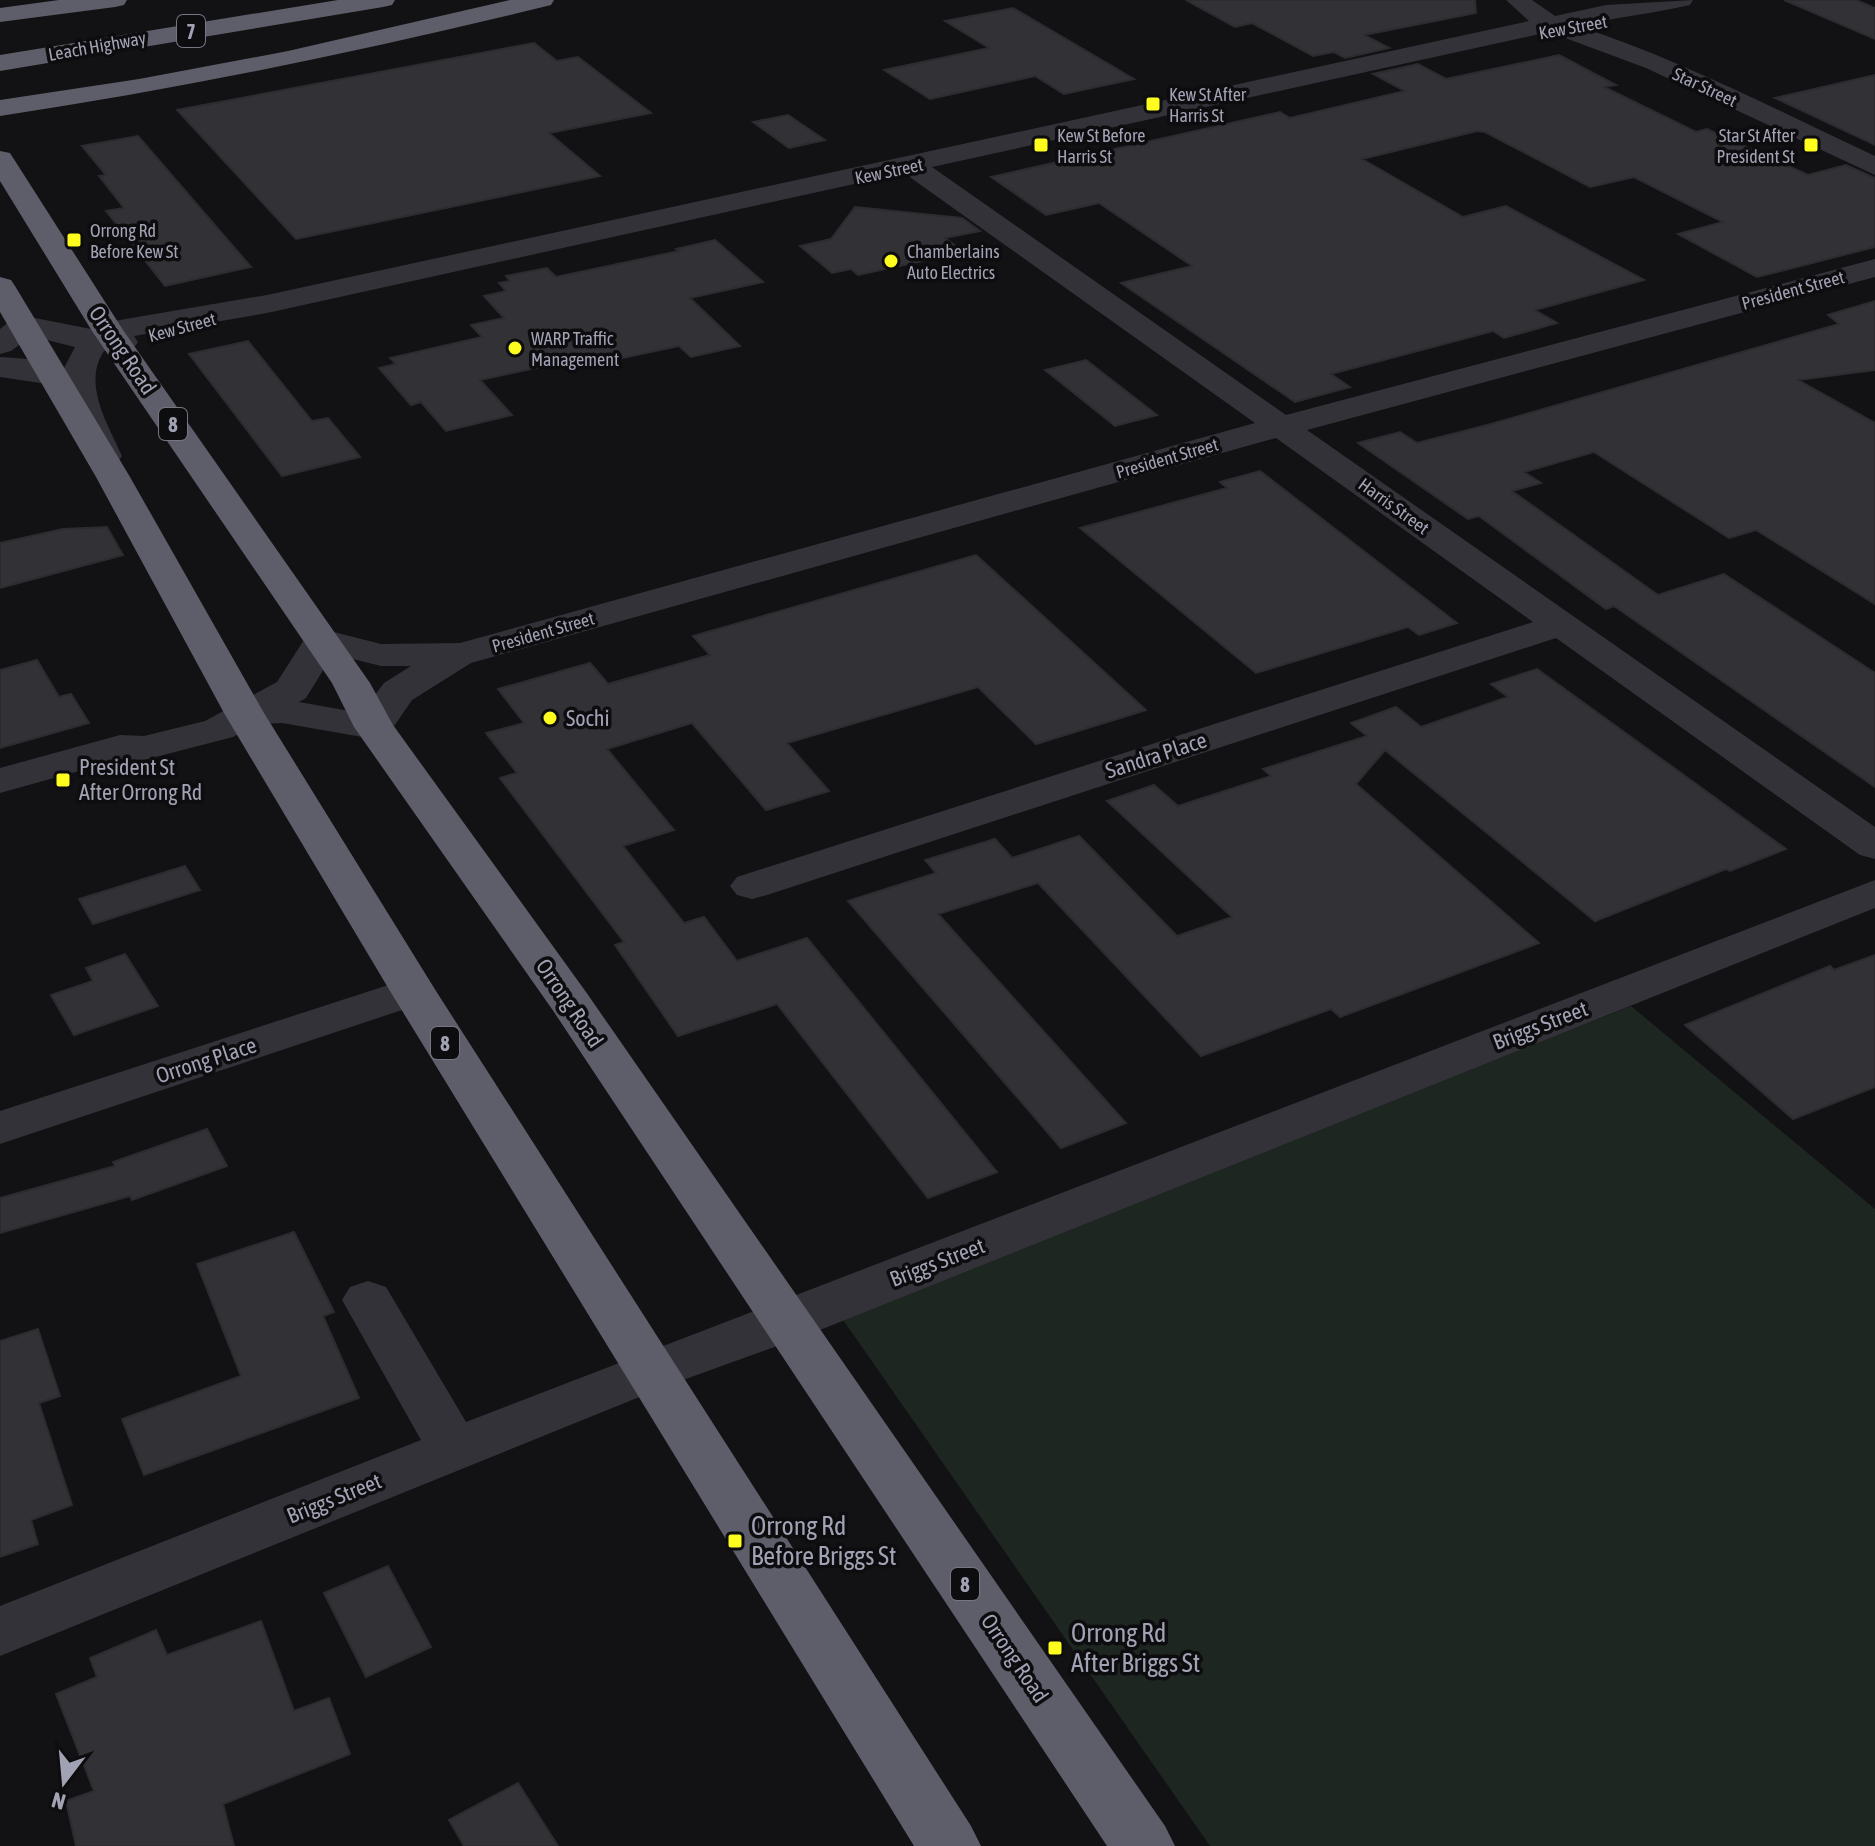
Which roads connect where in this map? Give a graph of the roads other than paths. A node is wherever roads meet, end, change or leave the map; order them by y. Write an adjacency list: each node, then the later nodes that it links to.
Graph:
1 (115, 0): 7 (highway)
2 (306, 0): 9 (highway, Leach Highway / 7)
3 (383, 0): 10 (highway, Leach Highway / 7)
4 (542, 0): 11 (highway)
5 (1520, 0): 8 (street, Star Street)
6 (1681, 0): 8 (street, Kew Street)
7 (4, 14)
8 (1570, 25): 15 (street, Kew Street); 16 (street, Star Street)
9 (0, 52)
10 (0, 63)
11 (139, 87): 12 (highway); 13 (highway)
12 (0, 108)
13 (0, 141)
14 (0, 159): 20 (highway, Orrong Road / 8)
15 (912, 166): 20 (street, Kew Street); 23 (street, Harris Street)
16 (1875, 167)
17 (1875, 268): 23 (street, President Street)
18 (0, 286): 19 (highway, 8)
19 (13, 335): 20 (street, Kew Street); 22 (highway, 8)
20 (107, 338): 24 (street); 26 (highway, Orrong Road / 8)
21 (0, 367): 22 (street)
22 (54, 375): 24 (highway, 8)
23 (1282, 426): 25 (street, Harris Street); 27 (street, President Street)
24 (113, 477): 28 (highway, 8)
25 (1560, 625): 31 (street, Harris Street); 32 (street, Sandra Place)
26 (322, 640): 27 (street, President Street); 28 (street); 29 (highway, Orrong Road / 8)
27 (461, 654): 29 (street, President Street)
28 (244, 713): 29 (street); 30 (street); 34 (highway, 8)
29 (374, 727): 37 (highway, Orrong Road / 8)
30 (0, 781)
31 (1875, 846)
32 (752, 886)
33 (1875, 893): 37 (street, Briggs Street)
34 (413, 991): 35 (street, Orrong Place); 38 (highway, 8)
35 (0, 1128)
36 (368, 1300): 39 (street)
37 (786, 1322): 38 (street, Briggs Street); 42 (highway, Orrong Road / 8)
38 (650, 1371): 39 (street, Briggs Street); 41 (highway, 8)
39 (454, 1450): 40 (street, Briggs Street)
40 (0, 1632)
41 (949, 1846)
42 (1143, 1846)

